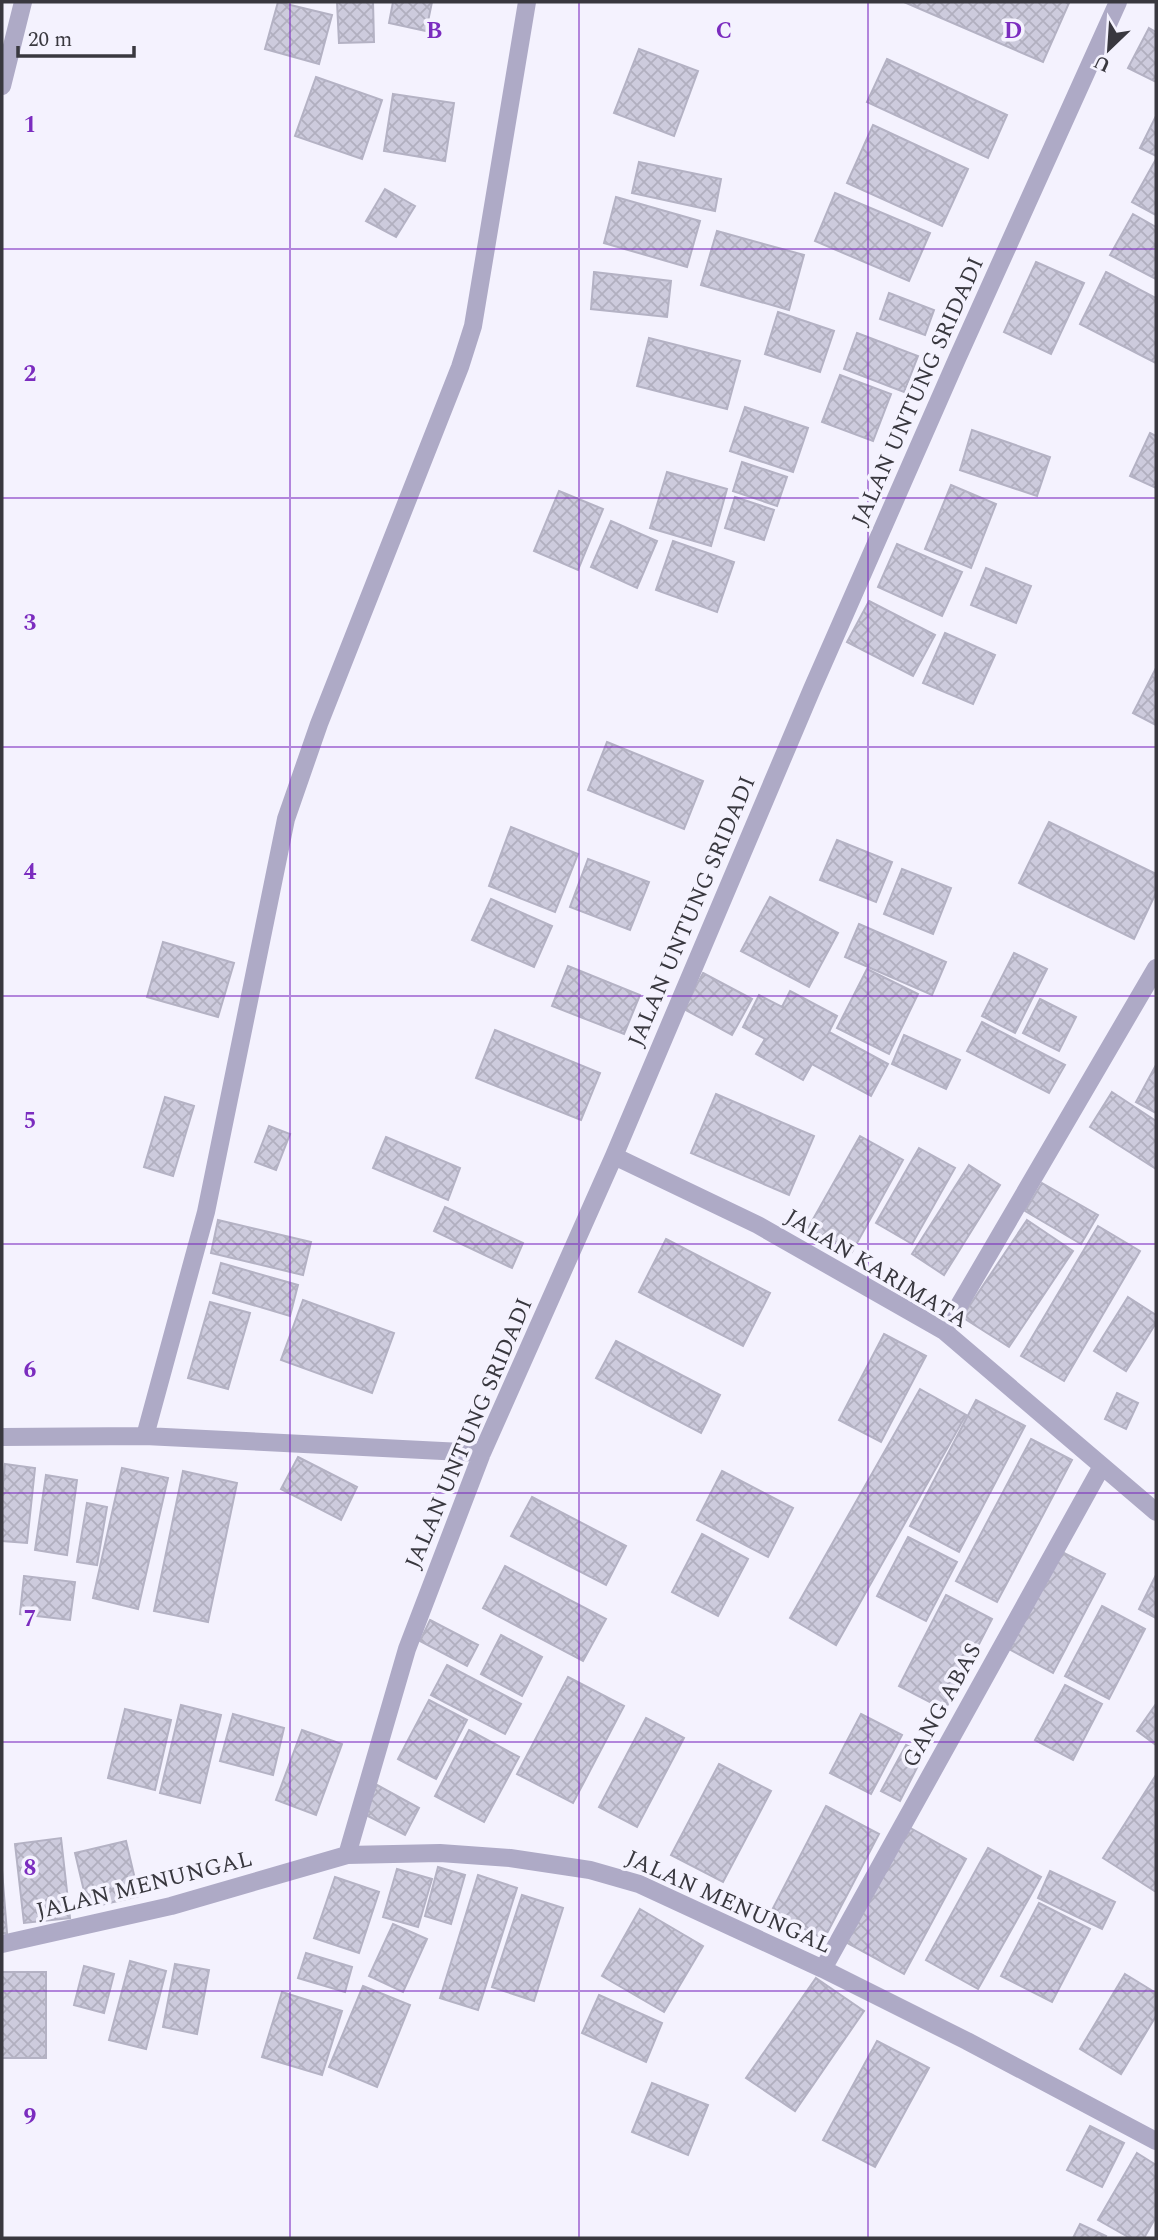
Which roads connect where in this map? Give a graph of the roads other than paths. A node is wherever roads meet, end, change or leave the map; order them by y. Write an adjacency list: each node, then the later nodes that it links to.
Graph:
1 (23, 2): 4 (street)
2 (527, 2): 8 (street)
3 (1118, 2): 6 (street, JALAN UNTUNG SRIDADI)
4 (2, 86)
5 (1156, 968): 7 (street)
6 (614, 1156): 7 (street, JALAN KARIMATA); 10 (street, JALAN UNTUNG SRIDADI)
7 (944, 1331): 11 (street, JALAN KARIMATA)
8 (145, 1436): 9 (street); 10 (street)
9 (2, 1437)
10 (482, 1453): 13 (street, JALAN UNTUNG SRIDADI)
11 (1102, 1466): 12 (street, JALAN KARIMATA); 15 (street, GANG ABAS)
12 (1156, 1513)
13 (347, 1855): 14 (street, JALAN MENUNGAL); 15 (street, JALAN MENUNGAL)
14 (2, 1944)
15 (823, 1969): 16 (street, JALAN MENUNGAL)
16 (1156, 2141)

